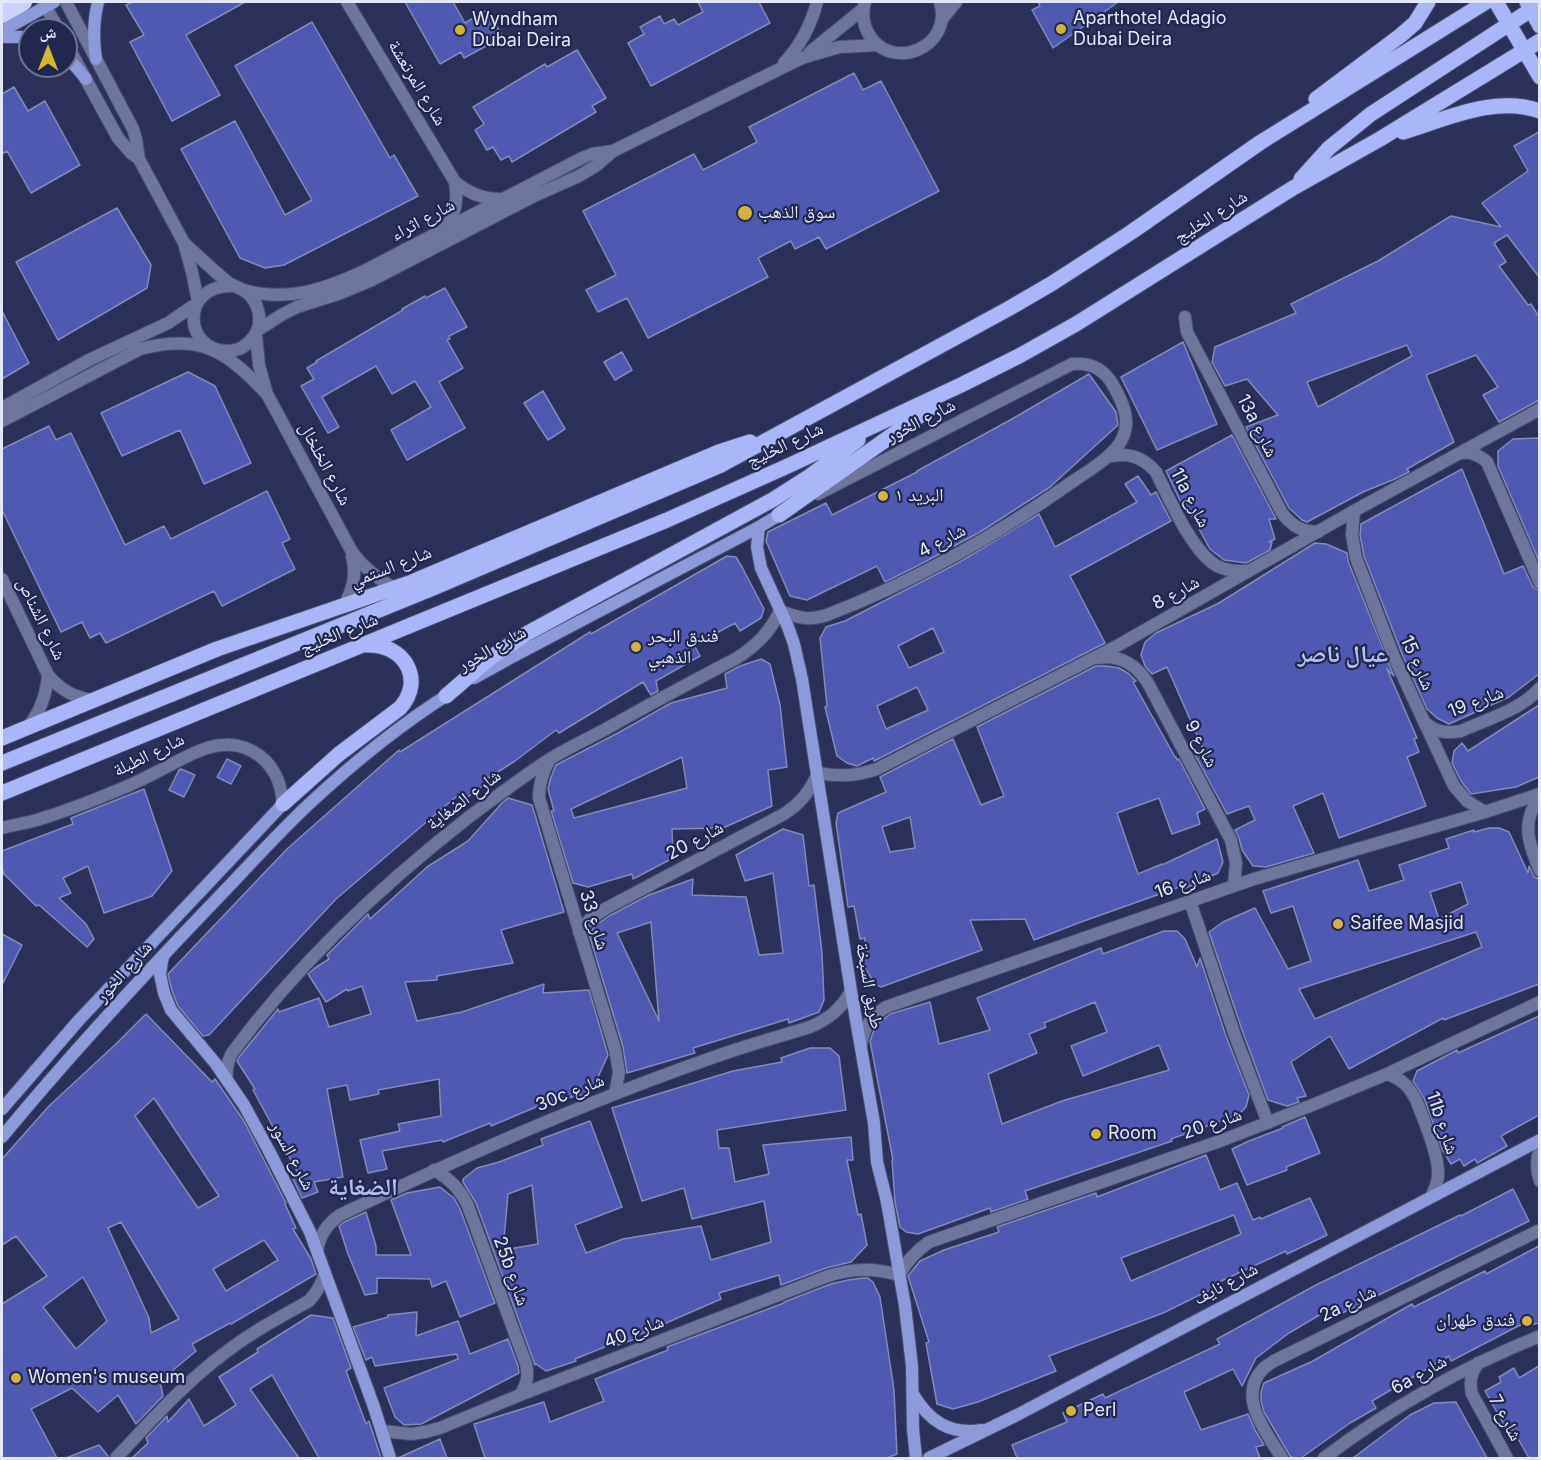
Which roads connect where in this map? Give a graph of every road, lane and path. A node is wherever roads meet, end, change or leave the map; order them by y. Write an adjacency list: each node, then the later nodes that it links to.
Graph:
1 (23, 2): 14 (highway)
2 (66, 2): 26 (street)
3 (98, 2): 26 (street)
4 (347, 2): 37 (street, شارع المرتعشة)
5 (817, 2): 28 (street)
6 (940, 2): 16 (street)
7 (956, 2): 16 (street)
8 (1428, 2): 34 (main road)
9 (1486, 2): 34 (main road, شارع الخليج)
10 (1496, 2): 17 (main road)
11 (47, 3): 15 (street); 19 (street)
12 (864, 4): 23 (street); 25 (street, شارع اثراء)
13 (1532, 5): 17 (main road); 18 (main road)
14 (2, 15)
15 (54, 18)
16 (943, 18): 23 (street, شارع اثراء)
17 (1509, 24): 24 (main road); 38 (main road)
18 (1539, 26)
19 (2, 31)
20 (2, 37): 21 (street)
21 (18, 37)
22 (1539, 41): 24 (main road, شارع الخليج)
23 (878, 45): 25 (street, شارع اثراء)
24 (1524, 51): 30 (main road); 33 (main road, شارع الخليج)
25 (802, 58): 28 (street, شارع اثراء)
26 (96, 59): 36 (street)
27 (78, 65): 31 (street)
28 (779, 69): 35 (street, شارع اثراء)
29 (78, 70): 31 (street)
30 (1539, 77)
31 (86, 79): 36 (street)
32 (1539, 111): 33 (main road)
33 (1380, 139): 38 (main road, شارع الخليج)
34 (1261, 142): 53 (main road, شارع الخليج)
35 (613, 151): 39 (street, شارع اثراء); 45 (street, شارع اثراء)
36 (139, 159): 41 (street)
37 (455, 182): 39 (street, شارع المرتعشة); 40 (street)
38 (1293, 188): 47 (main road, شارع الخليج)
39 (500, 199): 40 (street, شارع اثراء)
40 (445, 229): 42 (street, شارع اثراء)
41 (184, 243): 42 (street); 43 (street)
42 (238, 288): 43 (street); 45 (street)
43 (197, 303): 46 (street); 49 (street)
44 (1185, 317): 59 (street, 13a شارع)
45 (257, 332): 46 (street); 48 (street, شارع الخلخال)
46 (212, 348): 48 (street, شارع الخلخال); 51 (street)
47 (961, 385): 52 (main road, شارع الخليج); 57 (main road)
48 (267, 394): 60 (street, شارع الخلخال)
49 (2, 408)
50 (1539, 409): 54 (street, شارع 8)
51 (2, 421)
52 (877, 424): 67 (main road, شارع الخليج); 71 (main road)
53 (792, 427): 64 (main road, شارع الستمي); 77 (main road, شارع الخليج)
54 (1460, 453): 56 (street, شارع 8); 63 (street)
55 (1107, 457): 57 (street, شارع الخور); 61 (street, 11a شارع); 66 (street, شارع 4)
56 (1354, 511): 59 (street, شارع 8); 73 (street, شارع 15)
57 (779, 514): 58 (street, شارع الخور)
58 (759, 527): 66 (street, طريق السبخة); 71 (street, شارع الخور)
59 (1318, 532): 61 (street, شارع 8)
60 (351, 552): 64 (street, شارع الخلخال); 65 (street, شارع الخلخال)
61 (1250, 572): 68 (street, شارع 8)
62 (2, 579): 69 (street, شارع الشناص)
63 (1539, 583)
64 (396, 588): 65 (main road, شارع الستمي)
65 (344, 606): 72 (main road, شارع الستمي)
66 (780, 611): 76 (street, شارع الضغاية); 78 (street, طريق السبخة)
67 (360, 645): 79 (main road, شارع الخليج); 81 (main road)
68 (1092, 659): 78 (street, شارع 8); 85 (street, شارع 9)
69 (48, 675): 72 (street, شارع الشناص); 74 (street, شارع الشناص)
70 (1539, 688): 73 (street, شارع 19)
71 (447, 696): 88 (street, شارع الخور)
72 (92, 700): 74 (main road, شارع الستمي)
73 (1423, 721): 82 (street, شارع 15)
74 (29, 726): 75 (main road, شارع الستمي)
75 (2, 738)
76 (551, 759): 87 (street, شارع 33); 93 (street, شارع الضغاية)
77 (2, 763)
78 (818, 773): 87 (street, شارع 20); 89 (street, طريق السبخة)
79 (2, 793)
80 (1539, 795): 82 (street, شارع 16); 84 (street)
81 (283, 804): 83 (street, شارع الطبلة); 95 (street, شارع الخور)
82 (1485, 812): 85 (street, شارع 16)
83 (2, 828)
84 (1539, 871)
85 (1234, 886): 86 (street, شارع 16)
86 (1190, 901): 91 (street, شارع 16); 96 (street)
87 (579, 932): 94 (street, شارع 33)
88 (163, 956): 93 (street, شارع السور); 97 (street, شارع الخور)
89 (851, 991): 91 (street, طريق السبخة); 94 (street, 30c شارع)
90 (1539, 1002): 92 (street, شارع 20)
91 (861, 1044): 106 (street, طريق السبخة)
92 (1387, 1074): 96 (street, شارع 20); 102 (street, 11b شارع)
93 (227, 1080): 104 (street, شارع السور)
94 (615, 1094): 100 (street, 30c شارع)
95 (2, 1109)
96 (1268, 1123): 106 (street, شارع 20)
97 (2, 1137)
98 (1539, 1140): 102 (street, شارع نايف)
99 (1539, 1149): 101 (street)
100 (434, 1170): 104 (street, 30c شارع); 110 (street, 25b شارع)
101 (1539, 1181)
102 (1431, 1197): 111 (street, شارع نايف)
103 (1539, 1230): 117 (street, 2a شارع)
104 (317, 1251): 105 (street, شارع السور)
105 (325, 1273): 112 (street, شارع السور); 113 (street)
106 (899, 1275): 109 (street, طريق السبخة); 110 (street, شارع 40)
107 (1539, 1336): 108 (street, 6a شارع)
108 (1479, 1362): 118 (street, 6a شارع); 119 (street, شارع 7)
109 (913, 1394): 111 (street); 115 (street, طريق السبخة)
110 (520, 1395): 112 (street, شارع 40)
111 (989, 1429): 116 (street, شارع نايف)
112 (382, 1431): 114 (street, شارع السور)
113 (116, 1458)
114 (390, 1458)
115 (915, 1458)
116 (929, 1458)
117 (1282, 1458)
118 (1324, 1458)
119 (1507, 1458)

